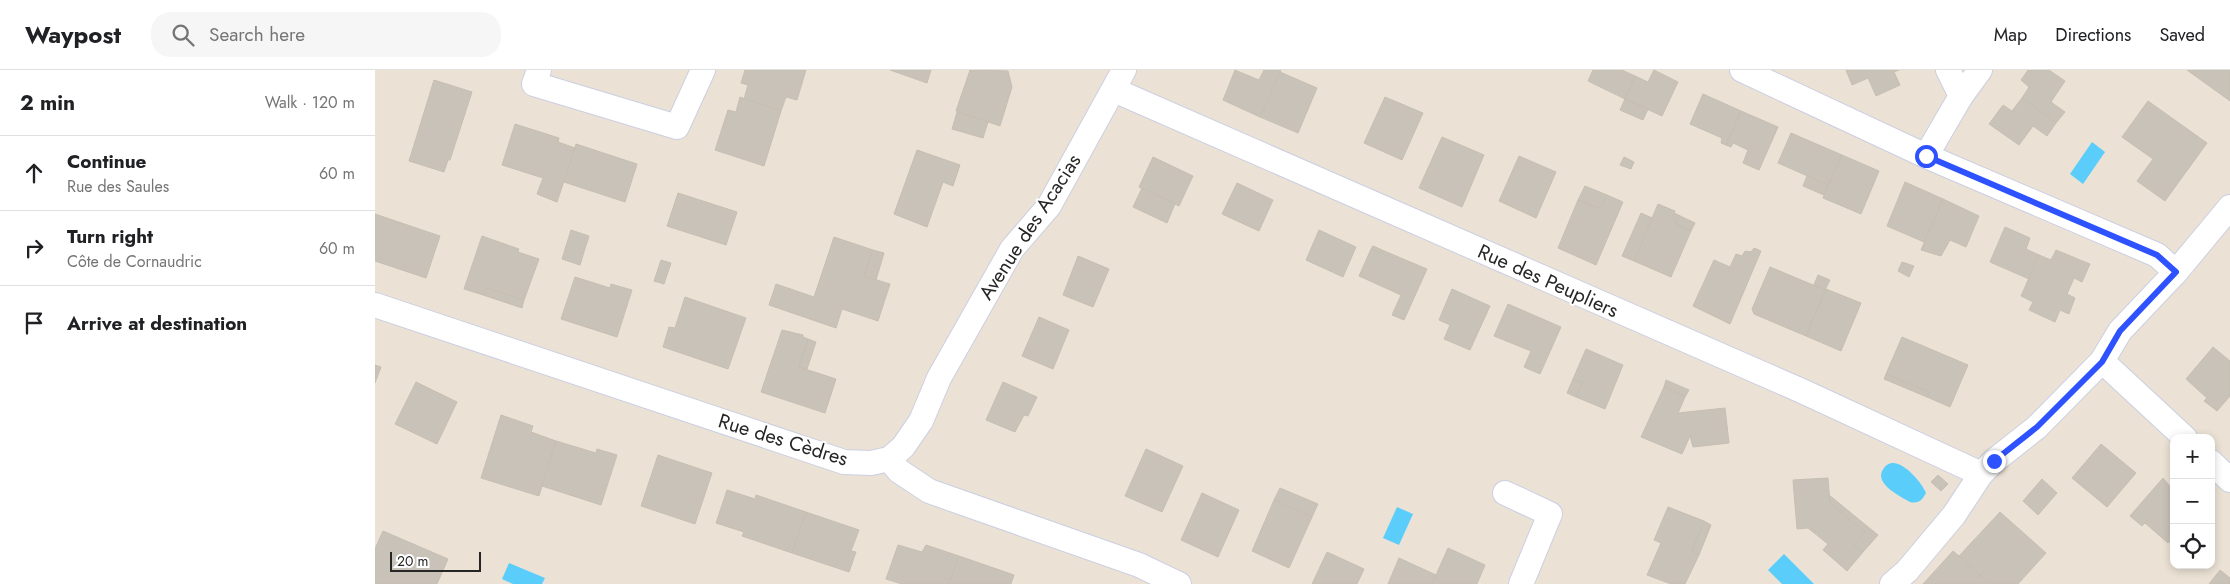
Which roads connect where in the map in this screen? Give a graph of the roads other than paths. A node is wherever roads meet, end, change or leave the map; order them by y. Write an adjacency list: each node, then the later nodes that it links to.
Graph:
1 (539, 70): 2 (street)
2 (703, 70)
3 (1742, 70): 8 (street)
4 (1948, 70): 7 (street)
5 (1980, 70): 7 (street)
6 (1119, 80): 14 (street, Avenue des Acacias); 16 (street, Rue des Peupliers)
7 (1961, 96): 8 (street)
8 (1926, 156): 10 (street)
9 (2230, 207): 10 (street)
10 (2176, 272): 12 (street)
11 (375, 305): 14 (street, Rue des Cèdres)
12 (2102, 362): 13 (street); 16 (street)
13 (2181, 434)
14 (889, 458): 19 (street)
15 (2215, 466): 17 (street)
16 (1981, 474): 21 (street)
17 (2230, 480)
18 (1505, 493): 20 (street)
19 (1179, 584)
20 (1521, 584)
21 (1892, 584)

